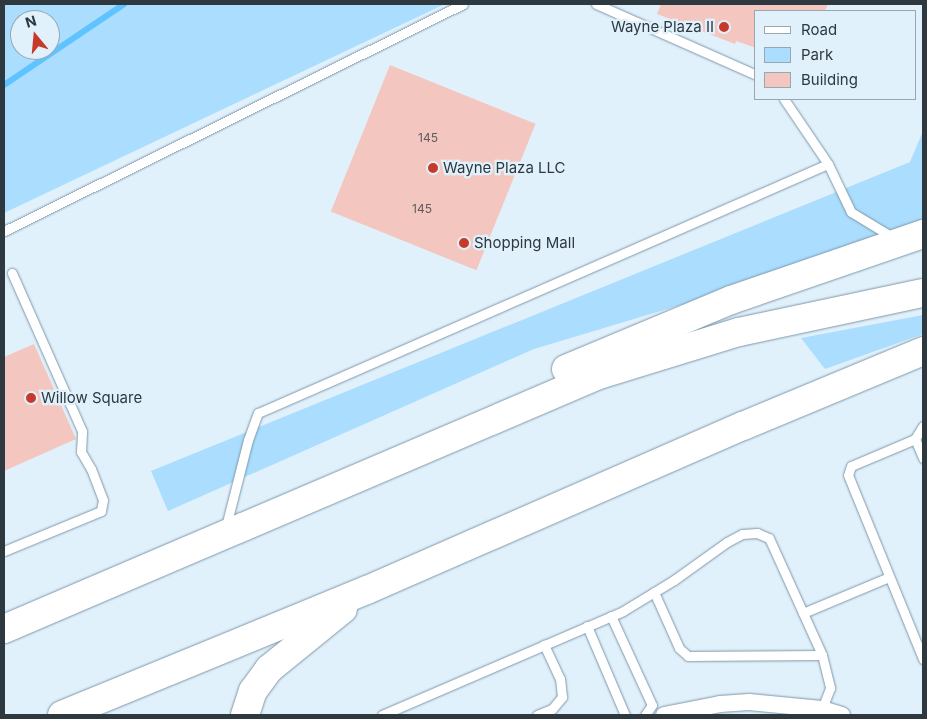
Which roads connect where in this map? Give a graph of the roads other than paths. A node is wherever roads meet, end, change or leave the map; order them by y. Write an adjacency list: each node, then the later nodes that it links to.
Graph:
1 (463, 4): 6 (lane)
2 (596, 4): 3 (lane)
3 (754, 74)
4 (785, 100): 5 (lane)
5 (828, 164): 7 (lane); 15 (lane)
6 (4, 231)
7 (911, 238): 11 (highway)
8 (12, 273): 16 (lane)
9 (923, 293): 11 (highway)
10 (923, 351): 18 (highway)
11 (526, 405): 15 (highway)
12 (923, 426): 13 (lane)
13 (916, 439): 14 (lane); 17 (lane)
14 (923, 458)
15 (224, 535): 23 (highway)
16 (4, 551)
17 (889, 577): 20 (lane); 26 (lane)
18 (366, 590): 28 (highway); 29 (highway)
19 (654, 592): 20 (lane); 21 (lane); 25 (lane)
20 (803, 613): 25 (lane)
21 (611, 616): 22 (lane); 33 (lane)
22 (587, 626): 24 (lane); 32 (lane)
23 (4, 629)
24 (544, 645): 30 (lane); 31 (lane)
25 (822, 655): 27 (lane)
26 (923, 659)
27 (822, 709): 34 (street); 35 (street)
28 (62, 715)
29 (245, 715)
30 (382, 715)
31 (537, 715)
32 (625, 715)
33 (645, 715)
34 (664, 715)
35 (842, 715)

